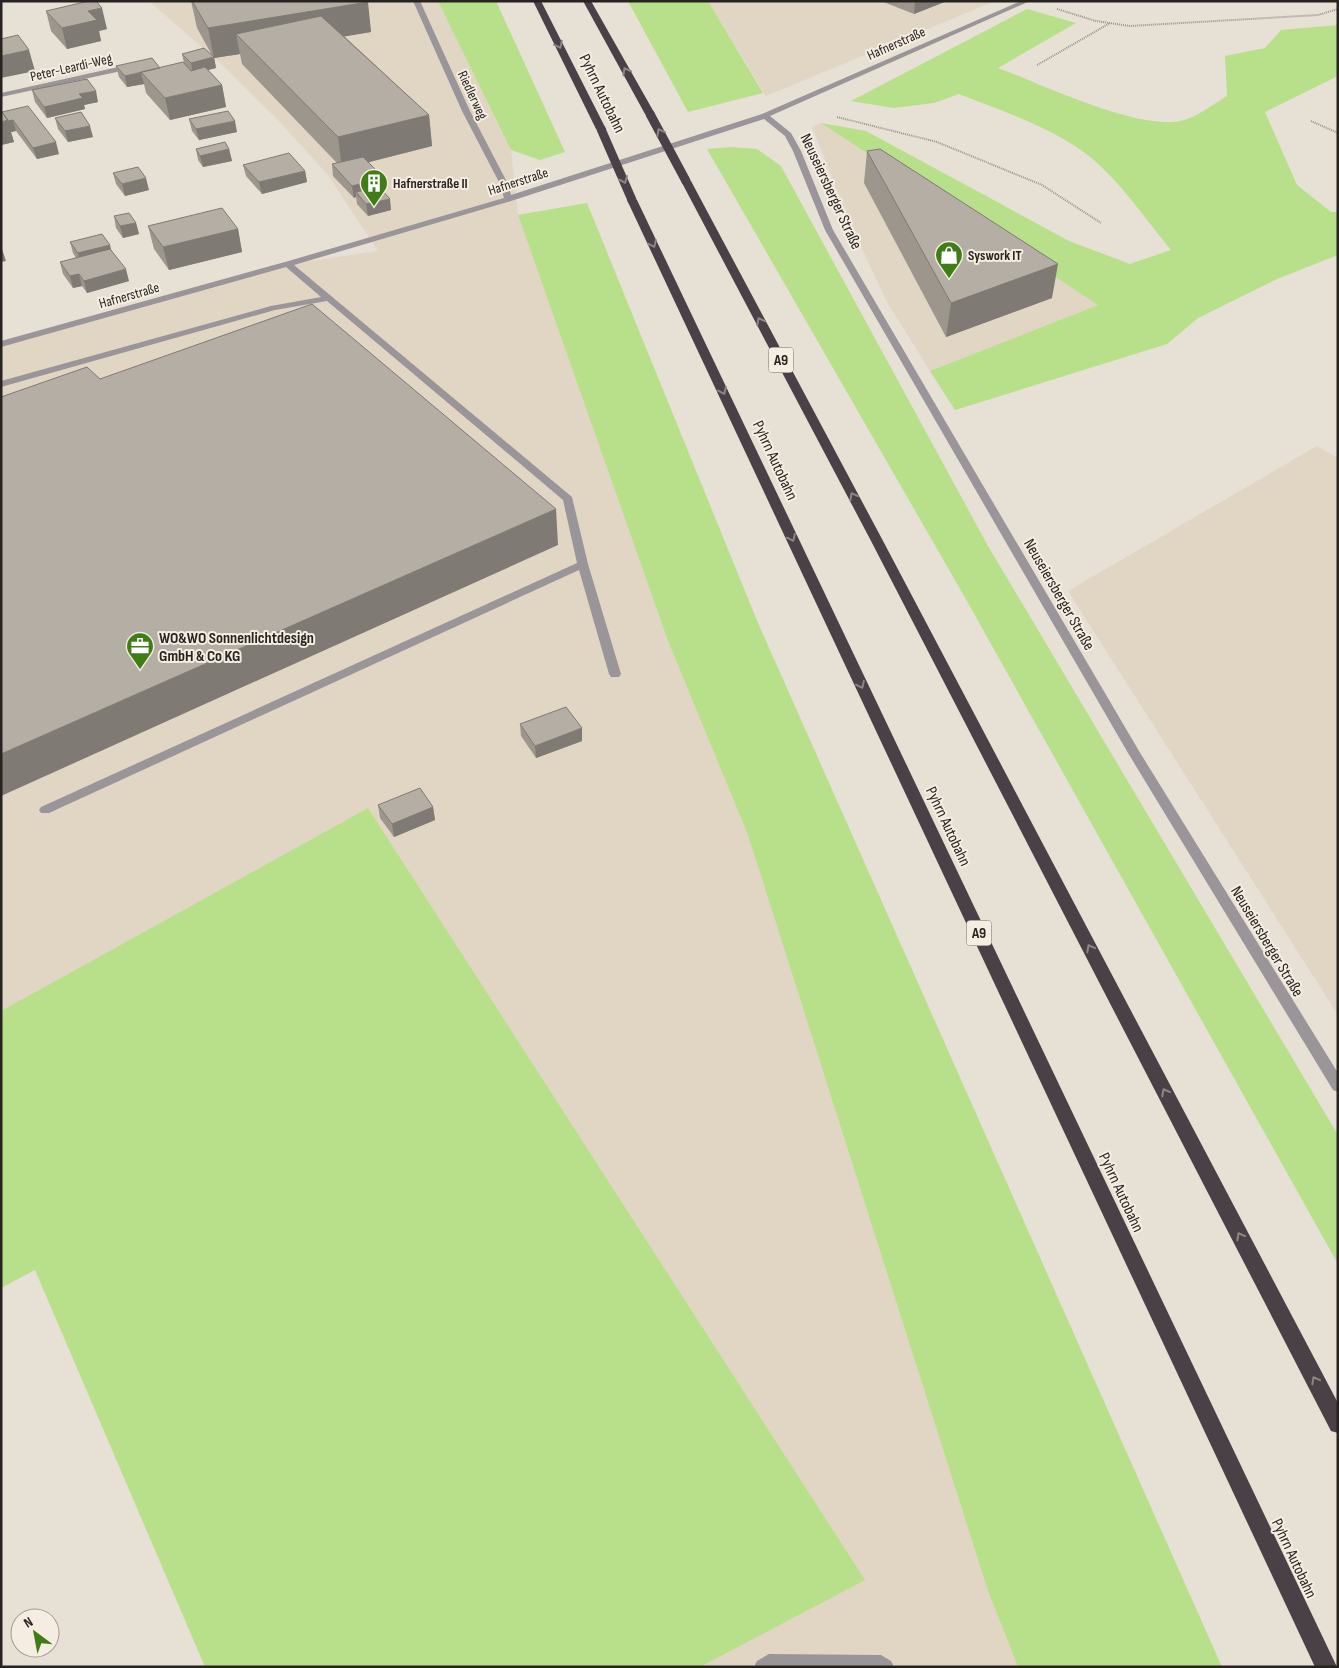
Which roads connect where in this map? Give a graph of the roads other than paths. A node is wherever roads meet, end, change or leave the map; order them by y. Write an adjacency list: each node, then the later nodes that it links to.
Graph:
1 (416, 1): 8 (street, Riedlerweg)
2 (537, 1): 20 (highway, Pyhrn Autobahn / A9, one-way to 20, bridge)
3 (587, 1): 17 (highway, Pyhrn Autobahn / A9, one-way to 3, bridge)
4 (1027, 1): 7 (street, Hafnerstraße)
5 (137, 65): 6 (street, Peter-Leardi-Weg)
6 (1, 96)
7 (765, 116): 8 (street, Hafnerstraße); 16 (street, Neuseiersberger Straße)
8 (508, 200): 9 (street, Hafnerstraße)
9 (288, 264): 10 (street); 11 (street, Hafnerstraße)
10 (328, 298): 12 (street); 13 (street)
11 (1, 344)
12 (1, 384)
13 (583, 564): 14 (street); 15 (street)
14 (615, 674)
15 (45, 810)
16 (1338, 1086)
17 (1338, 1424)
18 (762, 1667): 19 (street)
19 (885, 1667)
20 (1326, 1667)

